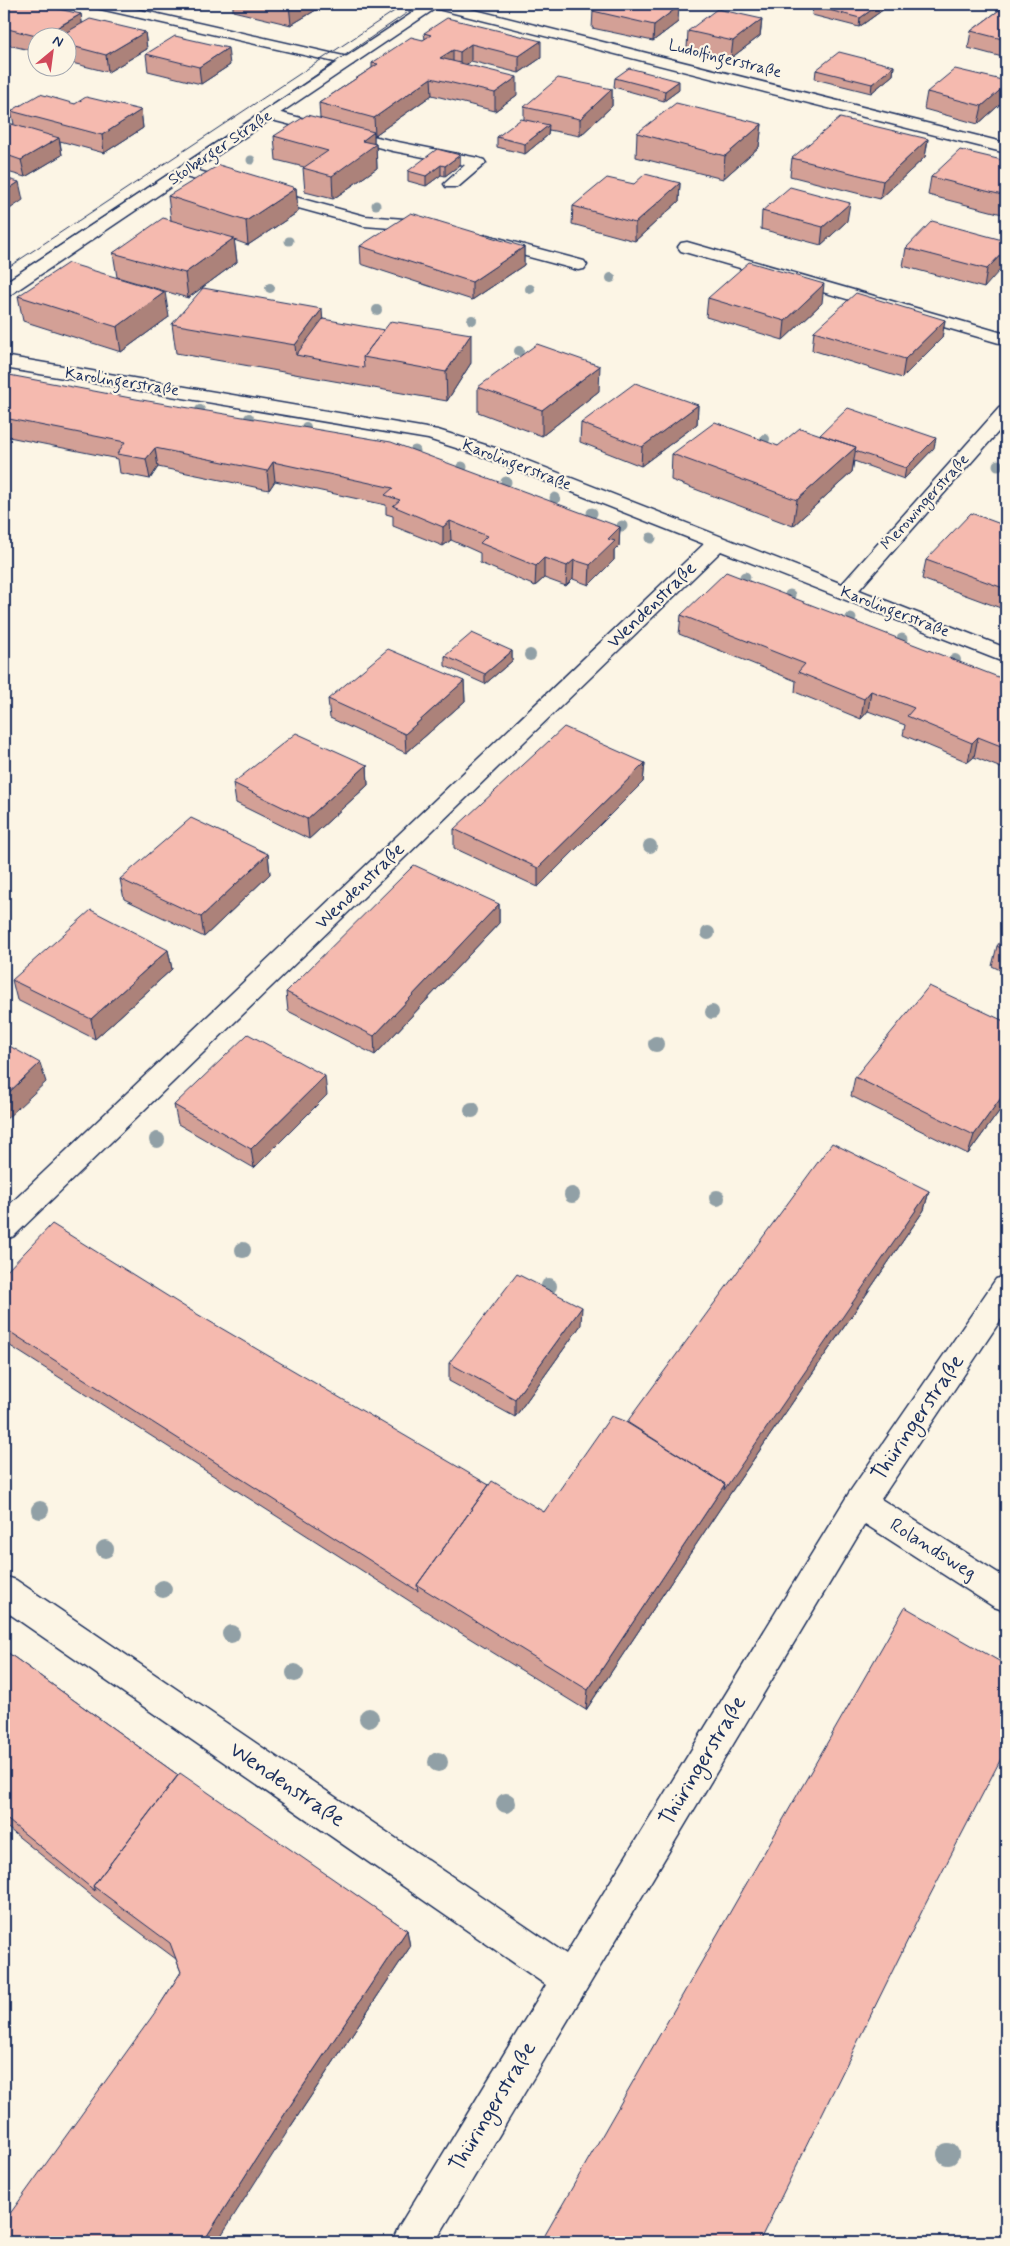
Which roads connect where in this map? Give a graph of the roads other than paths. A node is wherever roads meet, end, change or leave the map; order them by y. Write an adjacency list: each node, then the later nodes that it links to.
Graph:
1 (96, 4): 3 (street)
2 (435, 4): 3 (street, Stolberger Straße); 5 (street, Ludolfingerstraße)
3 (348, 61): 4 (street, Stolberger Straße)
4 (269, 115): 6 (street, Stolberger Straße); 7 (street)
5 (1006, 148)
6 (184, 172): 8 (street); 12 (street, Stolberger Straße)
7 (452, 184)
8 (444, 228)
9 (472, 236): 11 (street)
10 (687, 248): 13 (street)
11 (578, 265)
12 (4, 291)
13 (1006, 340)
14 (4, 362): 16 (street, Karolingerstraße)
15 (1006, 412): 17 (street, Merowingerstraße)
16 (716, 543): 17 (street, Karolingerstraße); 19 (street, Wendenstraße)
17 (845, 593): 18 (street, Karolingerstraße)
18 (1006, 656)
19 (4, 1228)
20 (1006, 1288): 21 (street, Thüringerstraße)
21 (860, 1503): 23 (street, Rolandsweg); 24 (street, Thüringerstraße)
22 (4, 1591): 24 (street, Wendenstraße)
23 (1006, 1596)
24 (570, 1979): 25 (street, Thüringerstraße)
25 (412, 2242)

